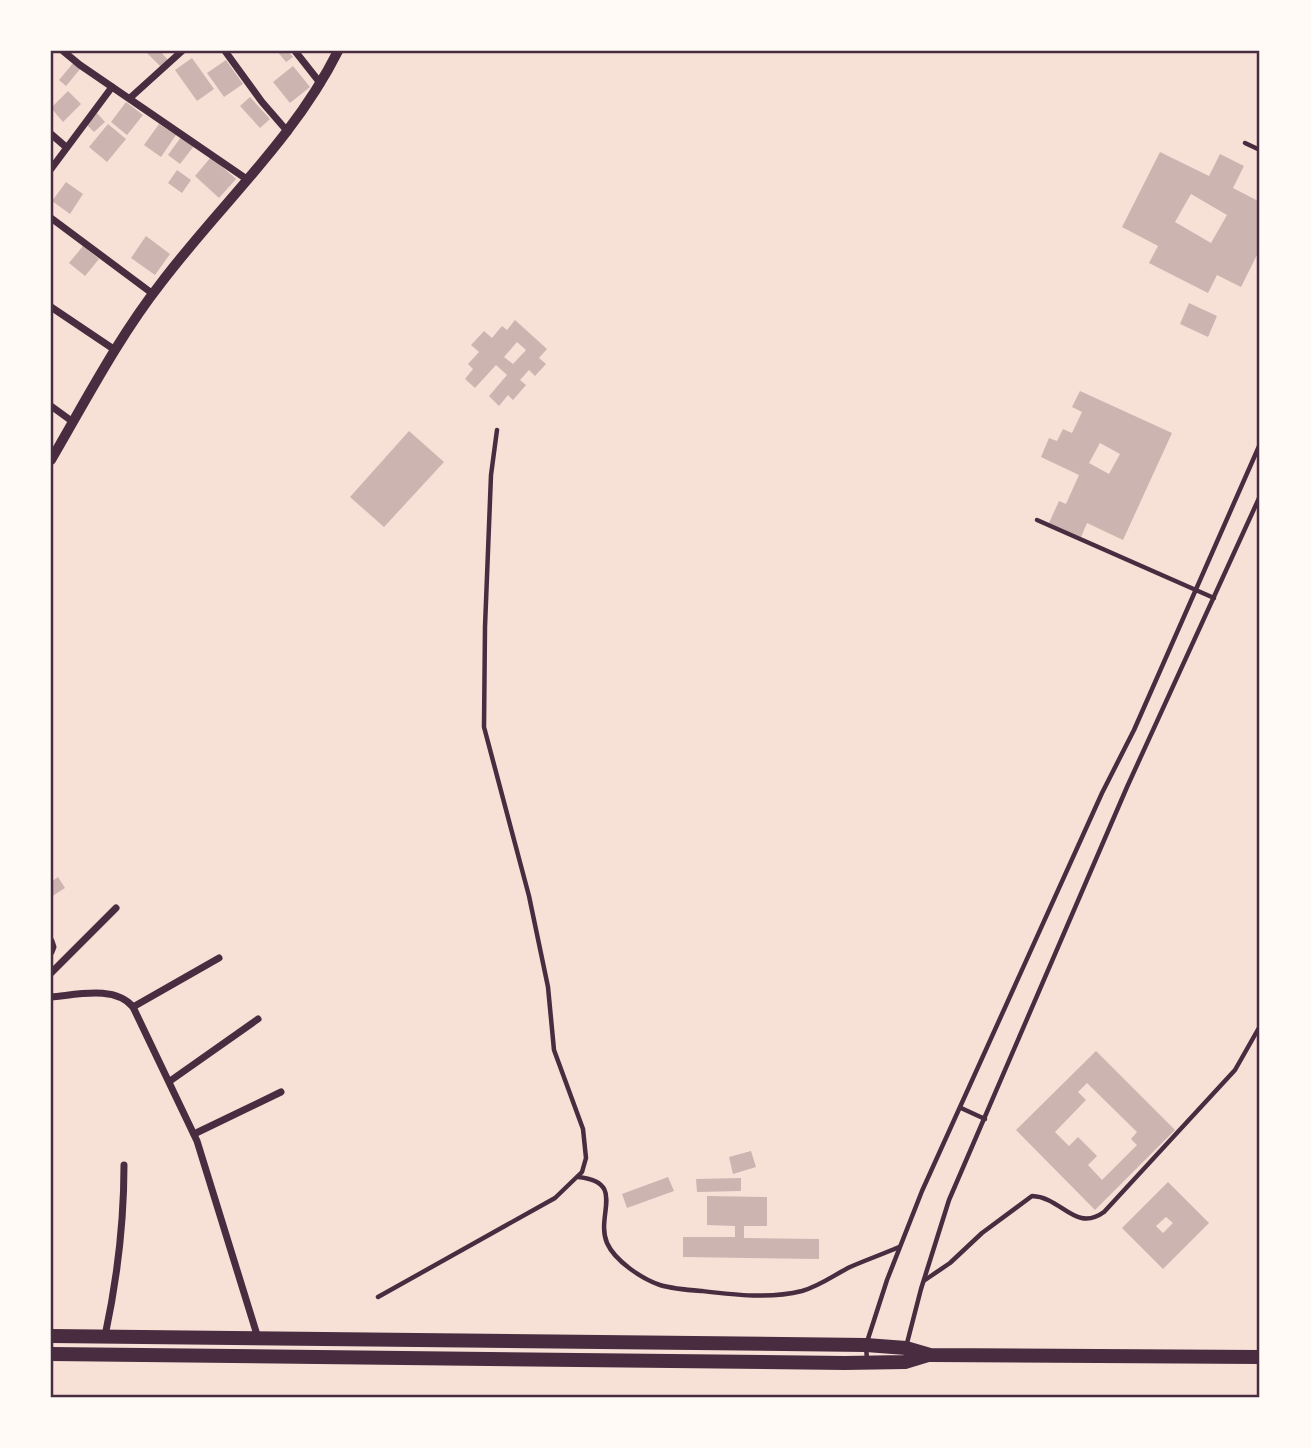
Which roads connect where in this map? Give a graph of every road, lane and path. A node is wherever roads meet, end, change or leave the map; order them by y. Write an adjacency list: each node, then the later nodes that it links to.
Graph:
1 (62, 51): 7 (street)
2 (182, 51): 8 (street)
3 (225, 51): 9 (street)
4 (295, 51): 6 (street)
5 (338, 51): 6 (street)
6 (321, 85): 9 (street)
7 (113, 87): 8 (street); 12 (street)
8 (130, 98): 16 (street)
9 (288, 132): 16 (street)
10 (51, 134): 12 (street)
11 (1245, 143): 13 (lane)
12 (66, 147): 14 (street)
13 (1260, 150)
14 (53, 160): 15 (street)
15 (51, 169)
16 (248, 180): 18 (street)
17 (51, 218): 18 (street)
18 (153, 294): 20 (street)
19 (51, 307): 20 (street)
20 (115, 350): 22 (street)
21 (51, 406): 22 (street)
22 (73, 422): 25 (street)
23 (497, 430): 47 (lane)
24 (1260, 444): 26 (lane)
25 (51, 460)
26 (1252, 463): 27 (lane); 30 (lane)
27 (1260, 466)
28 (1260, 496): 31 (lane)
29 (1037, 520): 30 (lane)
30 (1195, 591): 31 (lane); 43 (lane)
31 (1214, 598): 44 (lane)
32 (116, 908): 36 (street)
33 (51, 941): 34 (street)
34 (51, 952)
35 (219, 958): 38 (street)
36 (51, 973)
37 (51, 996): 38 (street)
38 (134, 1007): 41 (street)
39 (258, 1019): 41 (street)
40 (1260, 1026): 49 (lane)
41 (170, 1081): 45 (street)
42 (281, 1092): 45 (street)
43 (961, 1108): 44 (lane); 48 (lane)
44 (985, 1119): 49 (lane)
45 (194, 1134): 53 (street)
46 (124, 1165): 52 (street)
47 (577, 1177): 48 (lane); 50 (lane)
48 (900, 1247): 54 (lane)
49 (925, 1280): 56 (lane)
50 (378, 1297)
51 (51, 1336): 52 (highway)
52 (105, 1336): 53 (highway)
53 (258, 1339): 54 (highway)
54 (866, 1345): 56 (highway); 58 (lane)
55 (51, 1354): 58 (highway)
56 (905, 1355): 57 (highway); 58 (highway)
57 (1260, 1357)
58 (867, 1363)

